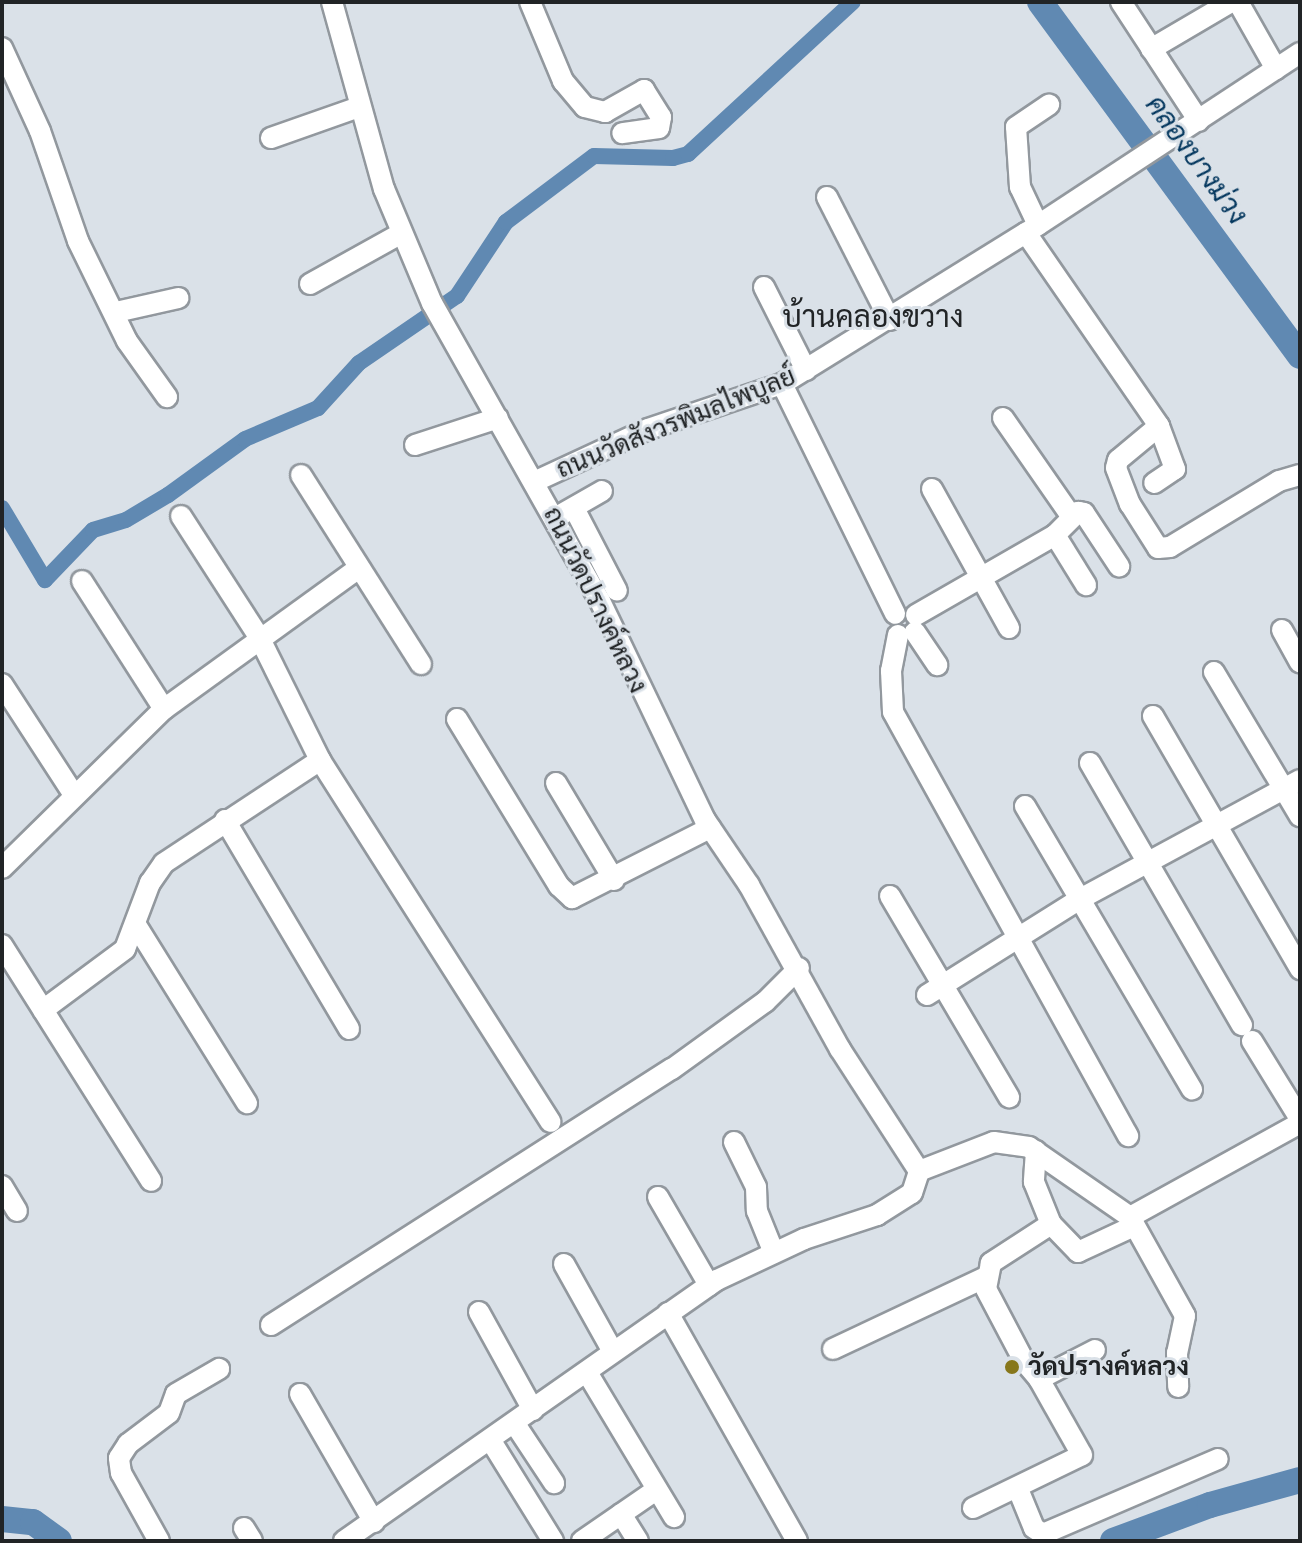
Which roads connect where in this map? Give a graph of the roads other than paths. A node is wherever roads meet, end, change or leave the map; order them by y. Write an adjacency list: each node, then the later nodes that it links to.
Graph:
1 (332, 2): 11 (street, ถนนวัดปรางค์หลวง)
2 (530, 2): 13 (street)
3 (1121, 2): 7 (street)
4 (1231, 2): 7 (street)
5 (1238, 2): 9 (street)
6 (2, 48): 21 (street)
7 (1151, 49): 12 (street)
8 (1300, 53): 9 (street, ถนนวัดสังวรพิมลไพบูลย์)
9 (1276, 69): 12 (street, ถนนวัดสังวรพิมลไพบูลย์)
10 (1049, 105): 16 (street)
11 (359, 107): 14 (street); 17 (street, ถนนวัดปรางค์หลวง)
12 (1199, 121): 16 (street, ถนนวัดสังวรพิมลไพบูลย์)
13 (622, 133)
14 (271, 138)
15 (827, 197): 22 (street)
16 (1032, 229): 22 (street, ถนนวัดสังวรพิมลไพบูลย์); 28 (street)
17 (400, 234): 18 (street); 26 (street, ถนนวัดปรางค์หลวง)
18 (310, 284)
19 (764, 287): 23 (street)
20 (178, 298): 21 (street)
21 (116, 312): 25 (street)
22 (890, 320): 23 (street, ถนนวัดสังวรพิมลไพบูลย์)
23 (806, 370): 24 (street, ถนนวัดสังวรพิมลไพบูลย์)
24 (782, 384): 32 (street, ถนนวัดสังวรพิมลไพบูลย์); 47 (street)
25 (167, 397)
26 (498, 418): 29 (street); 32 (street, ถนนวัดปรางค์หลวง)
27 (1003, 418): 38 (street)
28 (1159, 426): 31 (street); 33 (street)
29 (415, 445)
30 (301, 475): 42 (street)
31 (1300, 475)
32 (536, 481): 39 (street, ถนนวัดปรางค์หลวง)
33 (1154, 483)
34 (932, 489): 43 (street)
35 (602, 491): 36 (street)
36 (574, 508): 39 (street); 46 (street)
37 (181, 516): 50 (street)
38 (1071, 516): 40 (street); 41 (street)
39 (555, 517): 67 (street, ถนนวัดปรางค์หลวง)
40 (1055, 535): 43 (street); 45 (street)
41 (1119, 566)
42 (359, 568): 50 (street); 52 (street)
43 (980, 580): 47 (street); 48 (street)
44 (82, 581): 56 (street)
45 (1086, 585)
46 (617, 591)
47 (910, 628): 53 (street); 75 (street)
48 (1009, 628)
49 (1282, 630): 51 (street)
50 (259, 637): 56 (street); 59 (street)
51 (1300, 662)
52 (421, 664)
53 (937, 665)
54 (1214, 672): 62 (street)
55 (2, 684): 63 (street)
56 (164, 709): 63 (street)
57 (1153, 716): 68 (street)
58 (457, 719): 71 (street)
59 (320, 760): 66 (street); 86 (street)
60 (1090, 763): 69 (street)
61 (556, 783): 71 (street)
62 (1293, 785): 65 (street); 68 (street)
63 (74, 795): 70 (street)
64 (1025, 806): 73 (street)
65 (1300, 816)
66 (225, 820): 74 (street); 81 (street)
67 (710, 828): 71 (street); 77 (street, ถนนวัดปรางค์หลวง)
68 (1218, 828): 69 (street); 78 (street)
69 (1149, 861): 73 (street); 85 (street)
70 (2, 868)
71 (614, 880)
72 (890, 896): 79 (street)
73 (1080, 899): 75 (street); 82 (street)
74 (136, 925): 80 (street); 84 (street)
75 (1019, 935): 79 (street); 87 (street)
76 (2, 945): 80 (street)
77 (799, 968): 90 (street, ถนนวัดปรางค์หลวง); 103 (street)
78 (1300, 969)
79 (935, 990): 83 (street)
80 (43, 1010): 91 (street)
81 (349, 1029)
82 (1192, 1089)
83 (1009, 1097)
84 (247, 1103)
85 (1300, 1121): 95 (street)
86 (551, 1122)
87 (1128, 1136)
88 (734, 1142): 97 (street)
89 (1036, 1151): 90 (street); 95 (street); 96 (street)
90 (919, 1171): 97 (street)
91 (151, 1181)
92 (2, 1186): 94 (street)
93 (658, 1197): 100 (street)
94 (17, 1211)
95 (1132, 1221): 96 (street); 110 (street)
96 (1051, 1224): 99 (street)
97 (774, 1253): 100 (street)
98 (564, 1264): 105 (street)
99 (984, 1278): 104 (street); 109 (street)
100 (709, 1285): 102 (street)
101 (479, 1312): 112 (street)
102 (668, 1313): 105 (street); 128 (street)
103 (271, 1325)
104 (833, 1349)
105 (612, 1350): 108 (street)
106 (1095, 1350): 109 (street)
107 (219, 1369): 123 (street)
108 (588, 1374): 112 (street); 118 (street)
109 (1039, 1379): 117 (street)
110 (1178, 1387)
111 (300, 1394): 122 (street)
112 (533, 1410): 113 (street)
113 (515, 1424): 114 (street); 116 (street)
114 (491, 1441): 122 (street); 125 (street)
115 (1218, 1459): 117 (street)
116 (554, 1483)
117 (1018, 1489): 119 (street)
118 (656, 1490): 120 (street); 121 (street)
119 (973, 1508)
120 (621, 1514): 126 (street); 127 (street)
121 (674, 1517)
122 (374, 1522): 124 (street)
123 (159, 1541)
124 (344, 1541)
125 (553, 1541)
126 (582, 1541)
127 (638, 1541)
128 (797, 1541)

